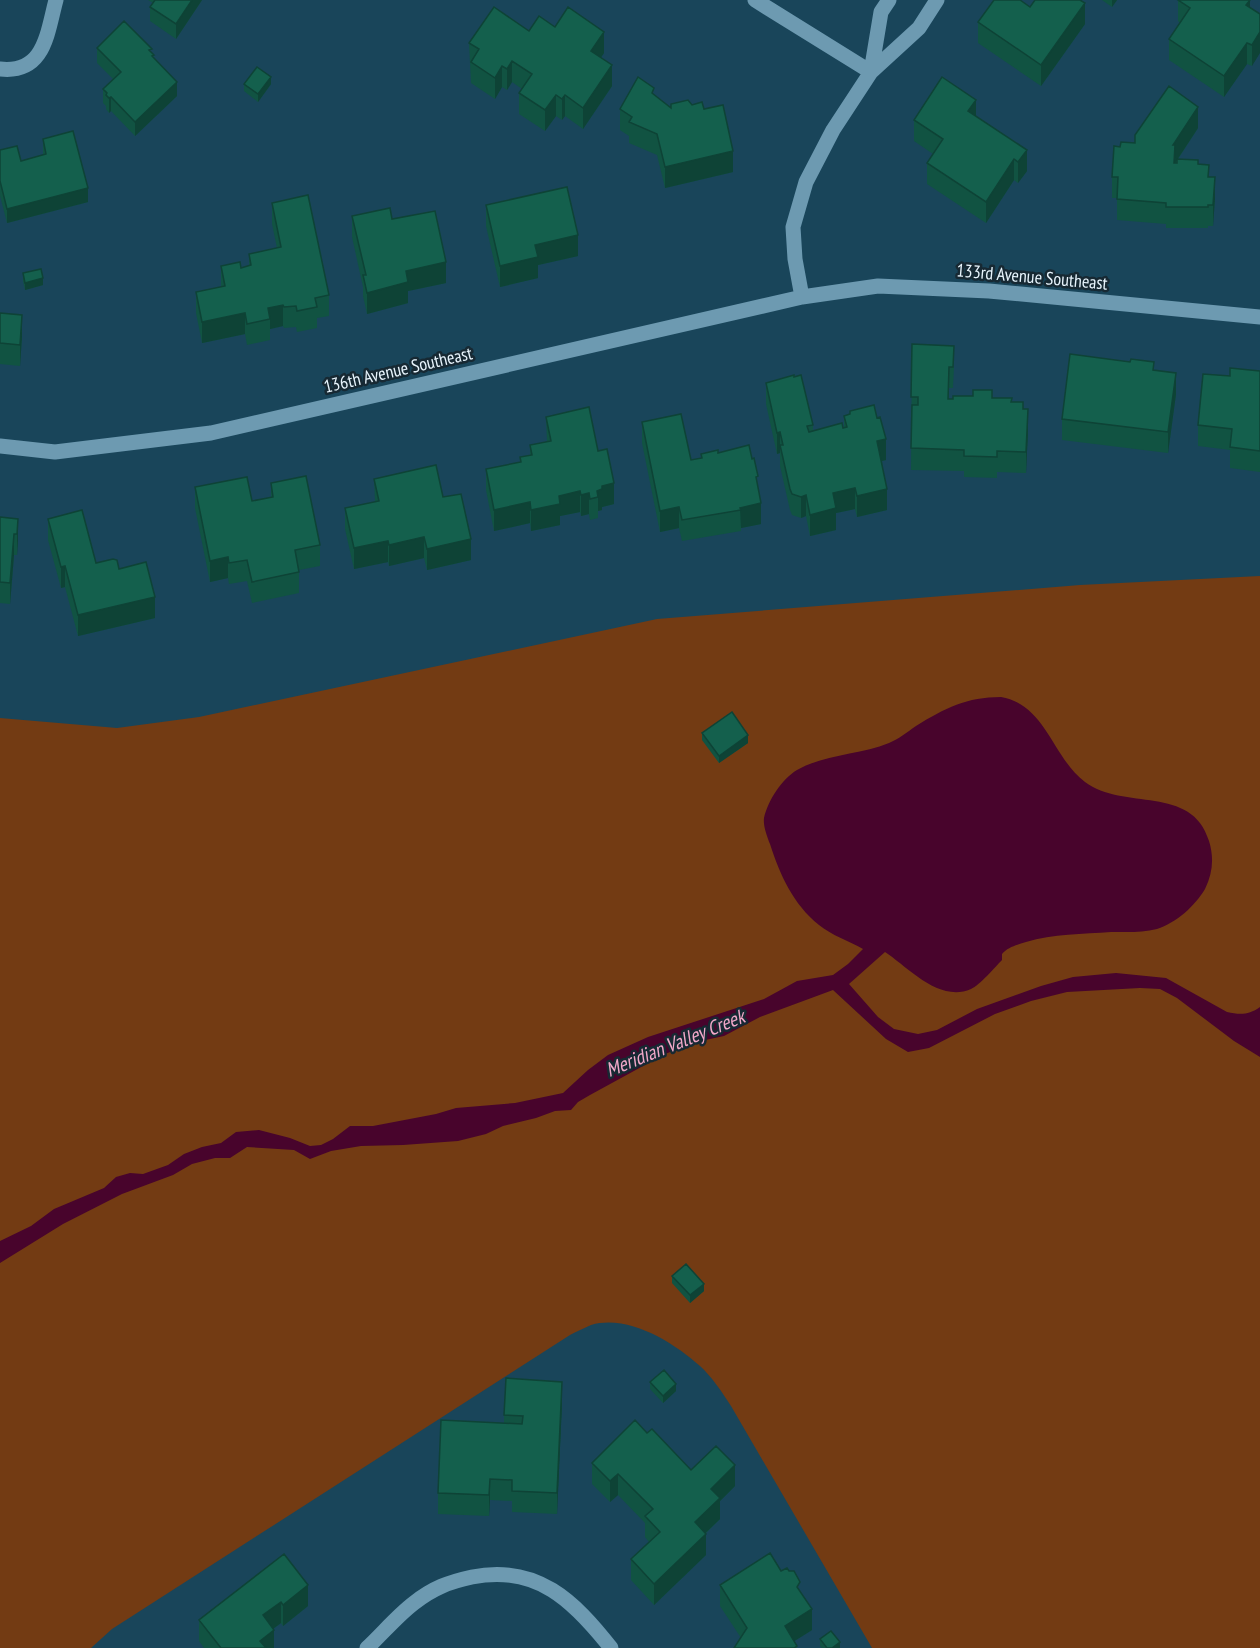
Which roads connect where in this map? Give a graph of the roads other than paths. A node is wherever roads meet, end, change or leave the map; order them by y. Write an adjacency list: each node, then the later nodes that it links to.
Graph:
1 (56, 0): 5 (street)
2 (755, 0): 6 (street)
3 (889, 0): 6 (street)
4 (937, 0): 6 (street)
5 (0, 69)
6 (871, 72): 7 (street)
7 (802, 297): 8 (street, 133rd Avenue Southeast); 9 (street, 136th Avenue Southeast)
8 (1260, 317)
9 (0, 446)
10 (368, 1648): 11 (street)
11 (611, 1648)

